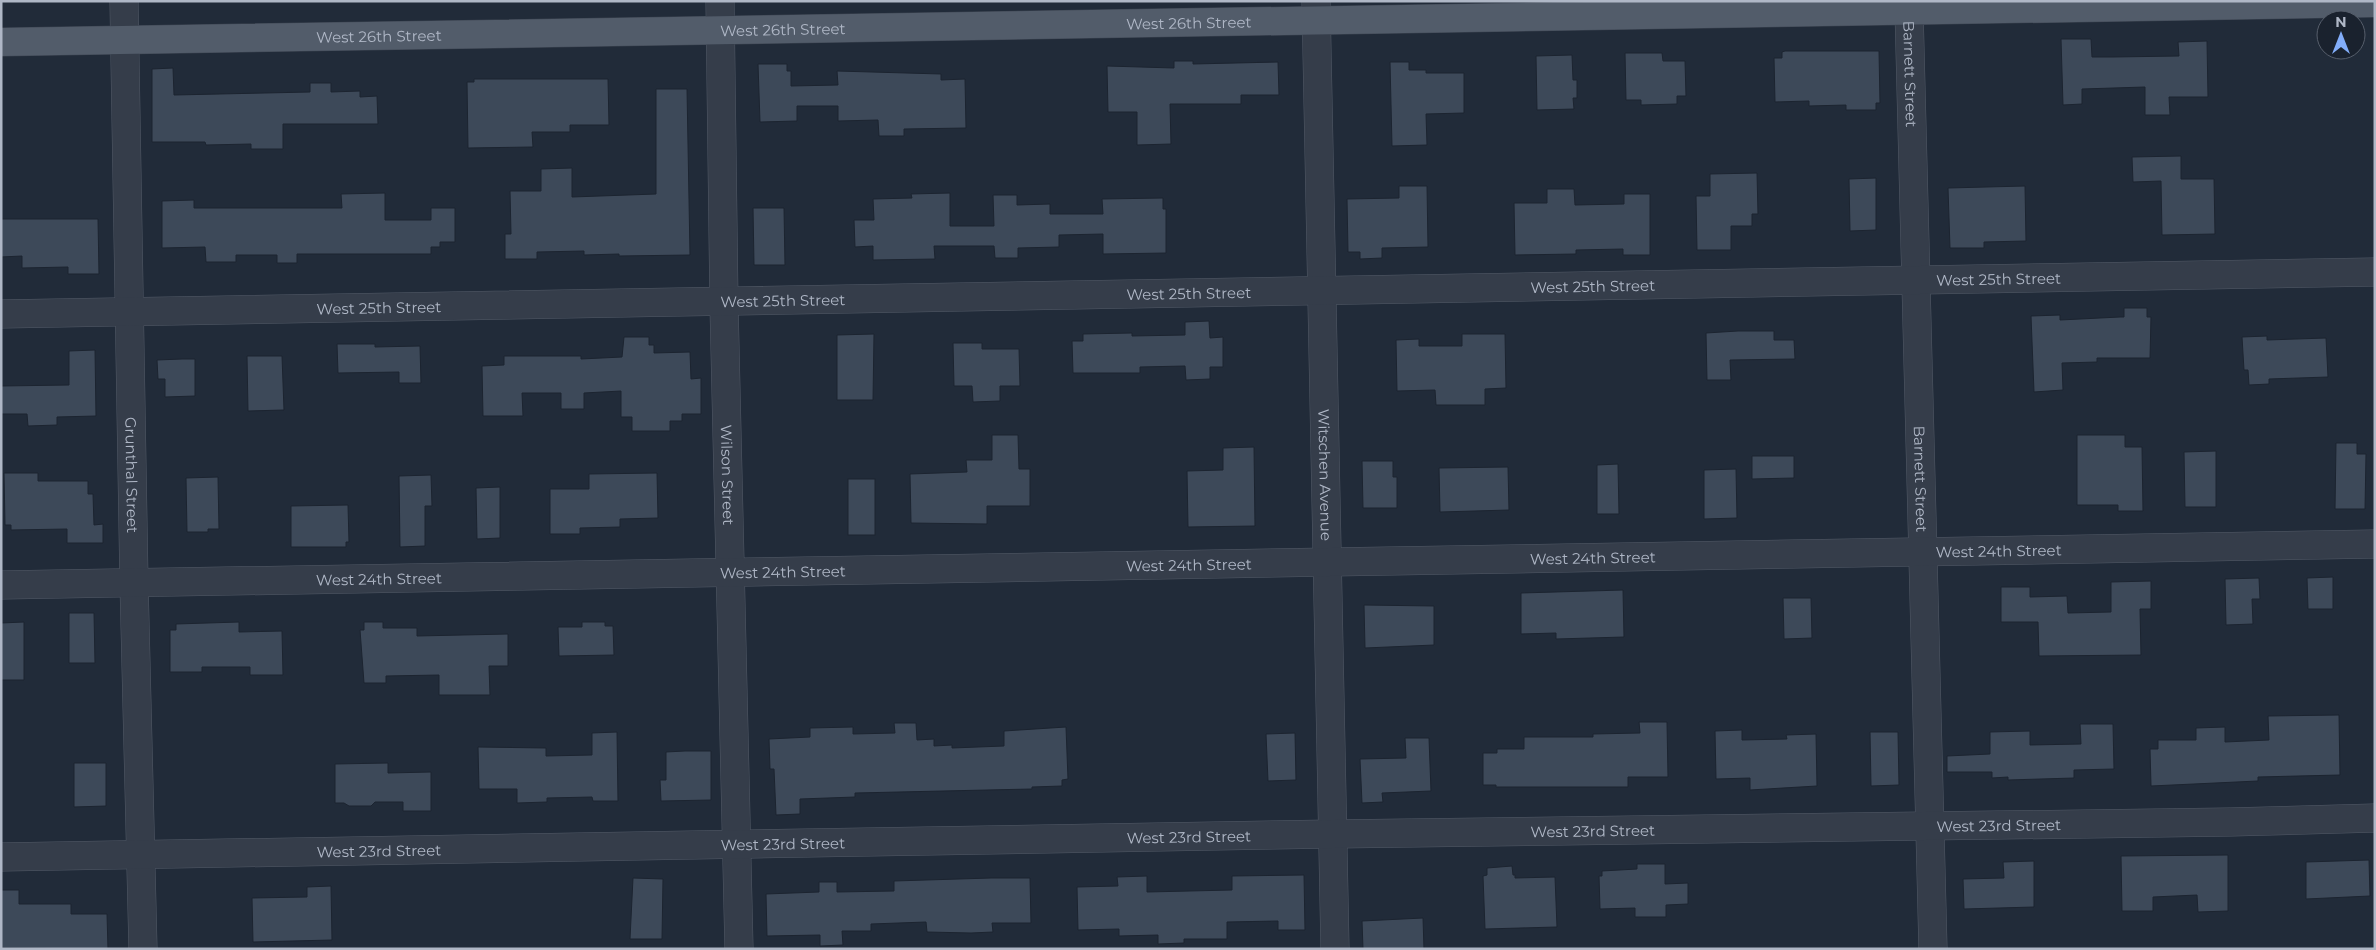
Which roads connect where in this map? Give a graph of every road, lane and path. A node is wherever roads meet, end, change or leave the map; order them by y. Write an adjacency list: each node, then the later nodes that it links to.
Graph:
1 (124, 1): 7 (street, Grunthal Street)
2 (720, 1): 6 (street, Wilson Street)
3 (2375, 2): 4 (main road, West 26th Street)
4 (1909, 10): 5 (main road, West 26th Street); 10 (street, Barnett Street)
5 (1316, 11): 6 (main road, West 26th Street); 11 (street, Witschen Avenue)
6 (721, 30): 7 (main road, West 26th Street); 12 (street, Wilson Street)
7 (124, 40): 8 (main road, West 26th Street); 13 (street, Grunthal Street)
8 (1, 42)
9 (2375, 272): 10 (street, West 25th Street)
10 (1916, 280): 11 (street, West 25th Street); 16 (street, Barnett Street)
11 (1321, 291): 12 (street, West 25th Street); 17 (street, Witschen Avenue)
12 (724, 300): 13 (street, West 25th Street); 18 (street, Wilson Street)
13 (130, 312): 14 (street, West 25th Street); 19 (street, Grunthal Street)
14 (1, 314)
15 (2375, 544): 16 (street, West 24th Street)
16 (1924, 552): 17 (street, West 24th Street); 22 (street, Barnett Street)
17 (1327, 562): 18 (street, West 24th Street); 23 (street, Witschen Avenue)
18 (730, 573): 19 (street, West 24th Street); 24 (street, Wilson Street)
19 (134, 583): 20 (street, West 24th Street); 25 (street, Grunthal Street)
20 (1, 585)
21 (2375, 818): 22 (street, West 23rd Street)
22 (1931, 825): 23 (street, West 23rd Street); 30 (street, Barnett Street)
23 (1333, 834): 24 (street, West 23rd Street); 29 (street, Witschen Avenue)
24 (736, 845): 25 (street, West 23rd Street); 28 (street, Wilson Street)
25 (141, 854): 26 (street, West 23rd Street); 27 (street, Grunthal Street)
26 (1, 857)
27 (143, 949)
28 (739, 949)
29 (1335, 949)
30 (1934, 949)

